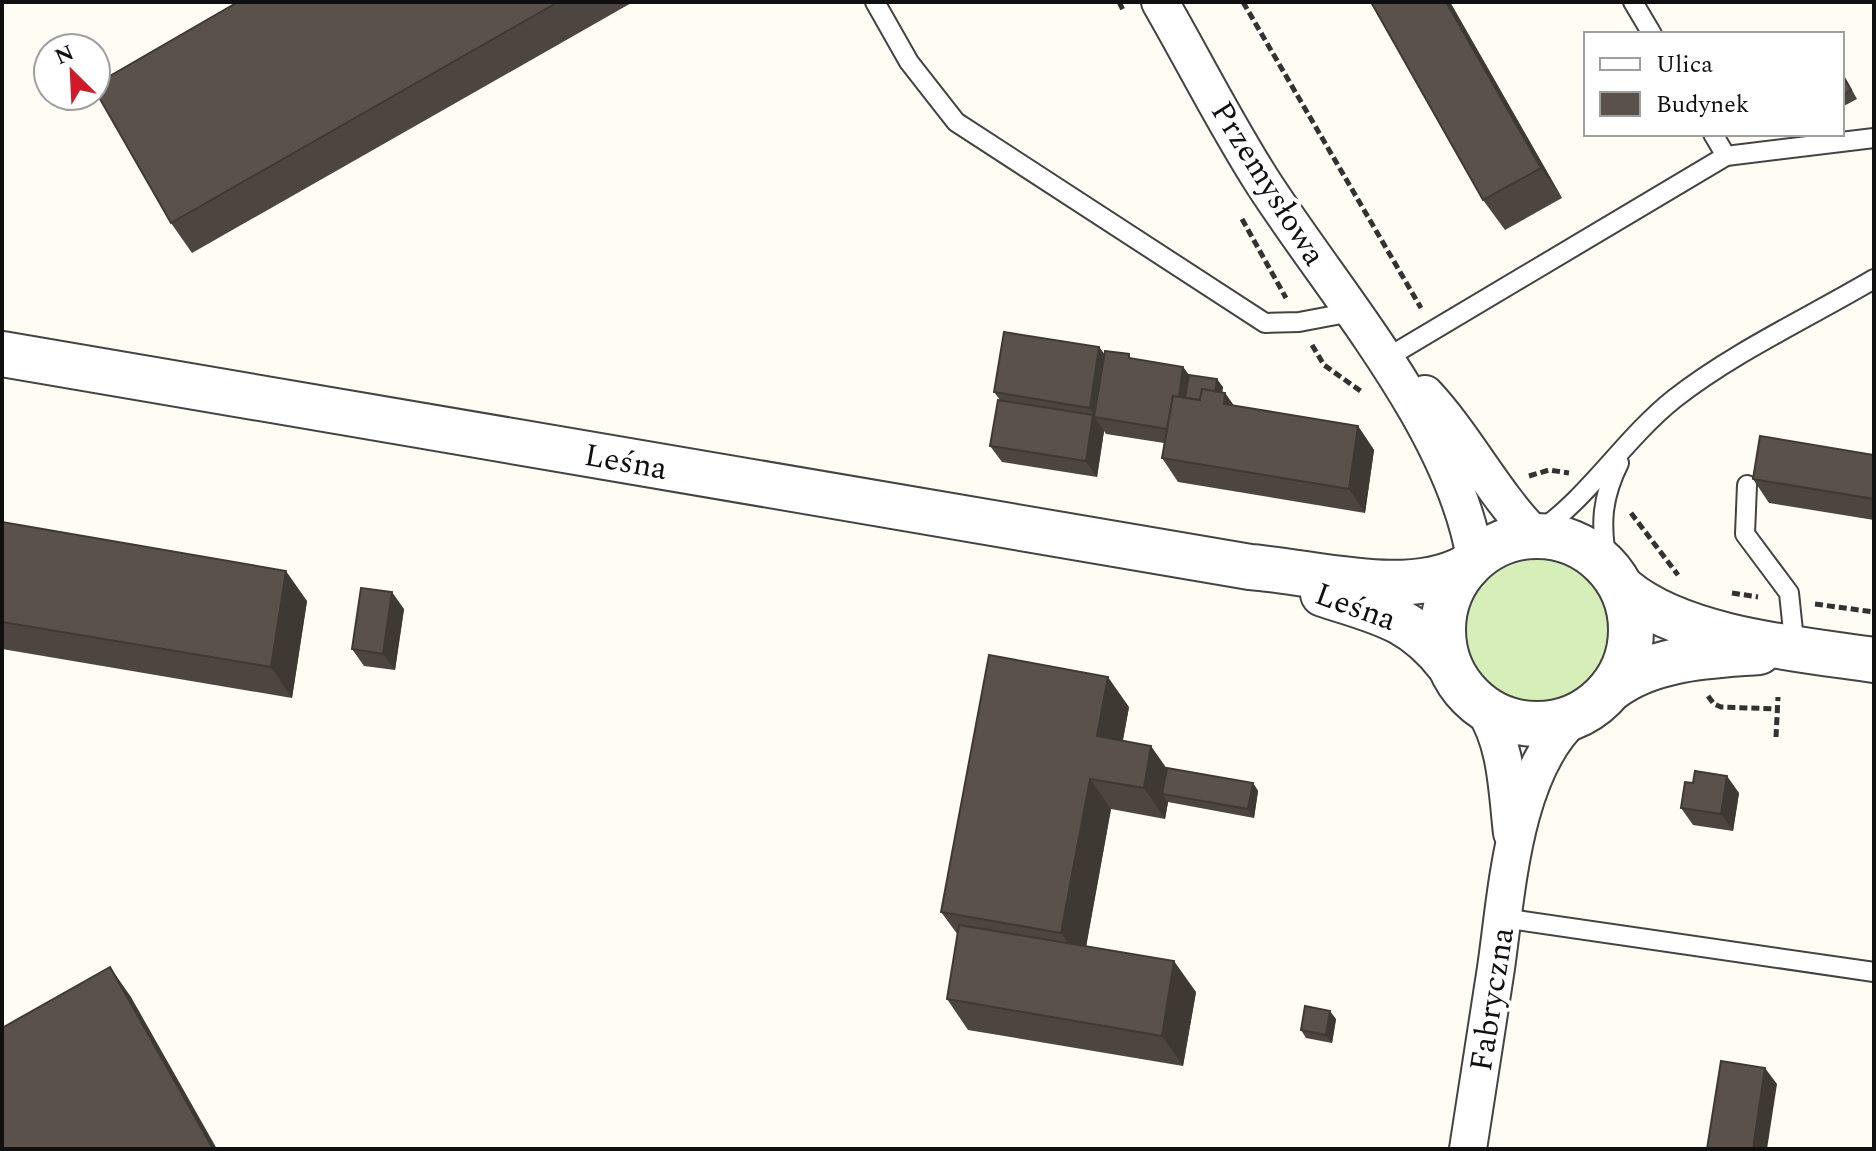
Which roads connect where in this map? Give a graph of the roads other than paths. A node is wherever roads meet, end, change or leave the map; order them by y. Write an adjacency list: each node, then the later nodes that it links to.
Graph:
1 (875, 2): 9 (lane)
2 (1160, 2): 9 (street, Przemysłowa)
3 (1633, 2): 4 (lane)
4 (1651, 32)
5 (1714, 136): 7 (lane)
6 (1874, 138): 7 (lane)
7 (1726, 156): 11 (lane)
8 (1874, 279): 12 (lane)
9 (1352, 312): 11 (street, Przemysłowa)
10 (2, 354): 16 (street, Leśna)
11 (1385, 359): 14 (street, Przemysłowa); 15 (street, Przemysłowa)
12 (1628, 446): 14 (lane); 17 (lane)
13 (1747, 485): 18 (lane)
14 (1534, 535): 15 (street); 17 (street)
15 (1471, 562): 16 (street, Leśna); 20 (street)
16 (1250, 567): 20 (street, Leśna)
17 (1616, 578): 18 (street); 21 (street)
18 (1795, 650): 19 (street); 21 (street)
19 (1874, 660)
20 (1449, 665): 22 (street)
21 (1612, 688): 23 (street)
22 (1483, 708): 23 (street); 24 (street, Fabryczna)
23 (1574, 717): 24 (street, Fabryczna)
24 (1514, 849): 25 (street, Fabryczna)
25 (1503, 918): 26 (lane); 27 (street, Fabryczna)
26 (1874, 972)
27 (1468, 1149)

